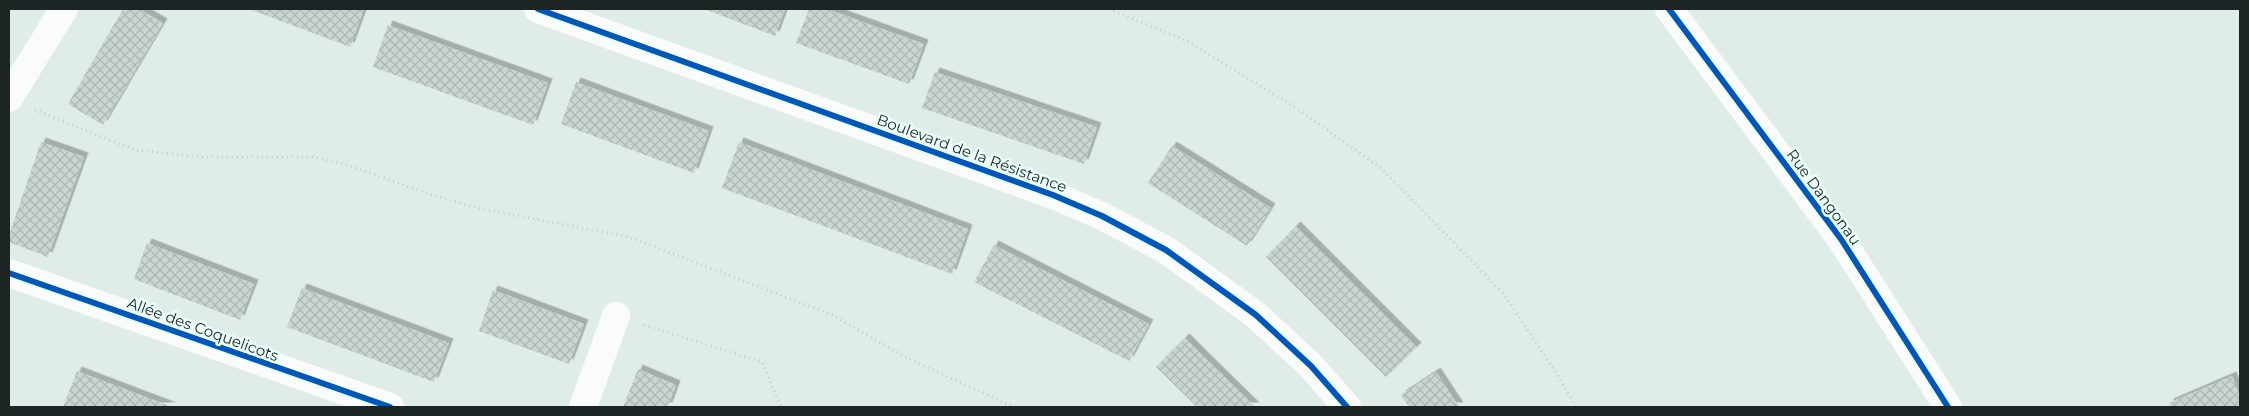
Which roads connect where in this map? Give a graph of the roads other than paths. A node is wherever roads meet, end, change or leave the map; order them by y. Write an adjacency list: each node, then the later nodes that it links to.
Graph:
1 (64, 9): 4 (street)
2 (538, 9): 9 (street, Boulevard de la Résistance)
3 (1669, 9): 10 (street, Rue Dangonau)
4 (18, 102)
5 (9, 273): 7 (street, Allée des Coquelicots)
6 (616, 316): 8 (street)
7 (390, 407)
8 (583, 407)
9 (1347, 407)
10 (1948, 407)

